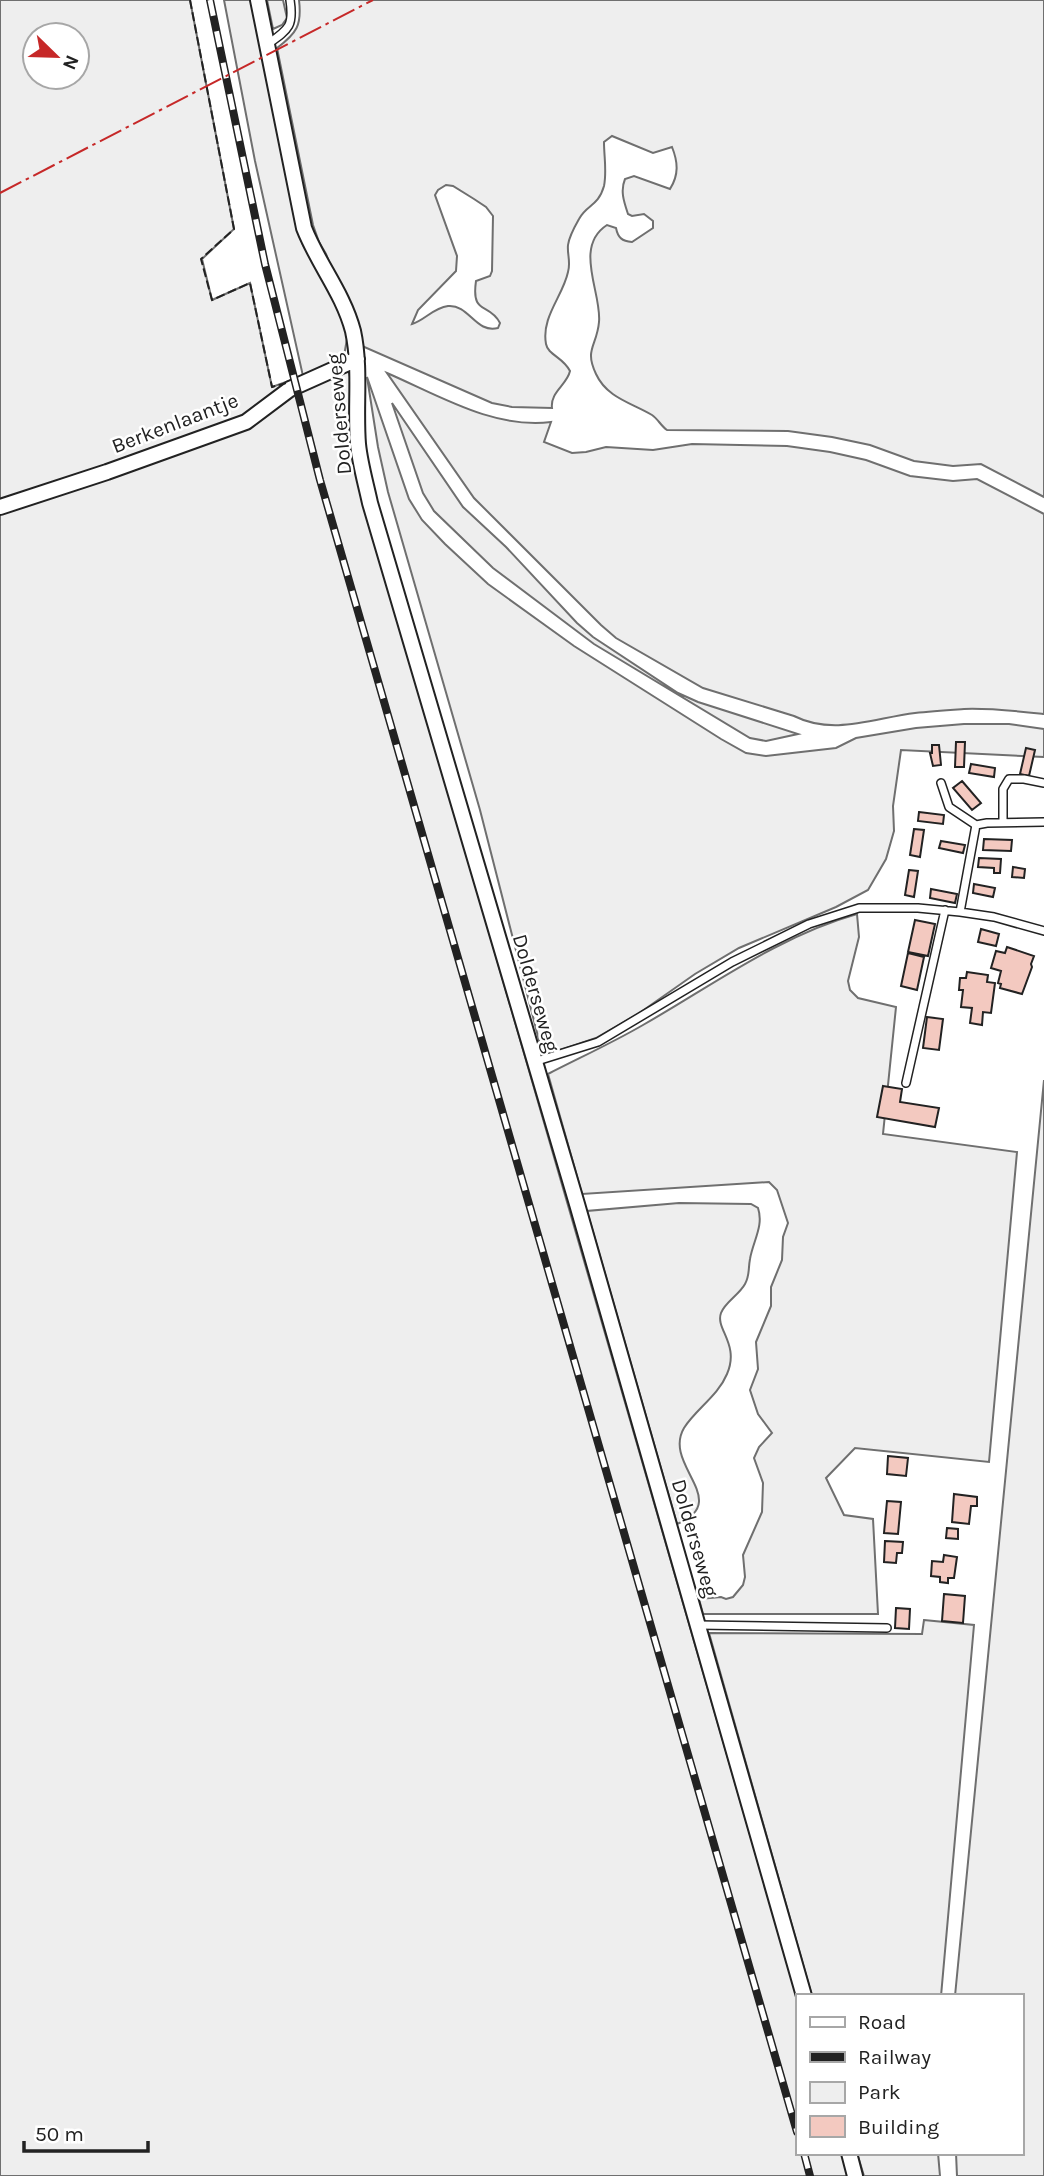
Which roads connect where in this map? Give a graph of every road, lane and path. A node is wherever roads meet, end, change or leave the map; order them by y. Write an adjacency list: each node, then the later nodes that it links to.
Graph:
1 (258, 0): 3 (street, Dolderseweg)
2 (290, 0): 3 (lane)
3 (267, 44): 4 (street, Dolderseweg)
4 (357, 359): 5 (street, Berkenlaantje); 14 (street, Dolderseweg)
5 (0, 507)
6 (942, 783): 10 (lane)
7 (1044, 783): 8 (lane)
8 (1003, 822): 9 (lane); 10 (lane)
9 (1044, 822)
10 (976, 825): 12 (lane)
11 (945, 910): 12 (lane); 14 (lane); 15 (lane)
12 (960, 912): 13 (lane)
13 (1044, 931)
14 (534, 1062): 16 (street, Dolderseweg)
15 (906, 1083)
16 (698, 1625): 17 (lane); 18 (street, Dolderseweg)
17 (887, 1628)
18 (803, 1994)
19 (850, 2155): 20 (street)
20 (855, 2176)

